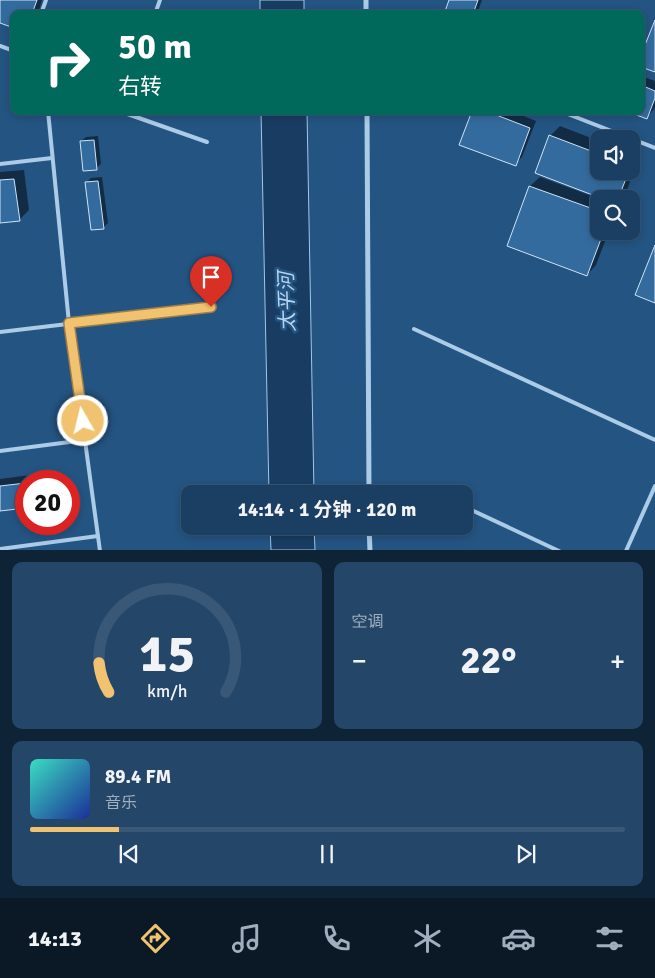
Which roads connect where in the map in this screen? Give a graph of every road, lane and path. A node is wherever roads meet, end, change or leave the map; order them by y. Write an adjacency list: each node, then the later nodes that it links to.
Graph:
1 (48, 115): 7 (lane)
2 (130, 115): 5 (lane)
3 (367, 115): 16 (street)
4 (570, 115): 6 (lane)
5 (207, 142)
6 (655, 148)
7 (52, 158): 8 (lane); 10 (lane)
8 (0, 164)
9 (211, 307): 10 (lane)
10 (69, 323): 12 (lane); 13 (lane)
11 (414, 330): 14 (lane)
12 (0, 332)
13 (85, 440): 15 (lane); 20 (lane)
14 (655, 440)
15 (0, 451)
16 (369, 485)
17 (655, 486): 25 (lane)
18 (473, 511): 24 (lane)
19 (370, 535): 23 (street)
20 (98, 536): 21 (lane); 22 (lane)
21 (0, 549)
22 (100, 550)
23 (370, 550)
24 (559, 550)
25 (626, 550)

